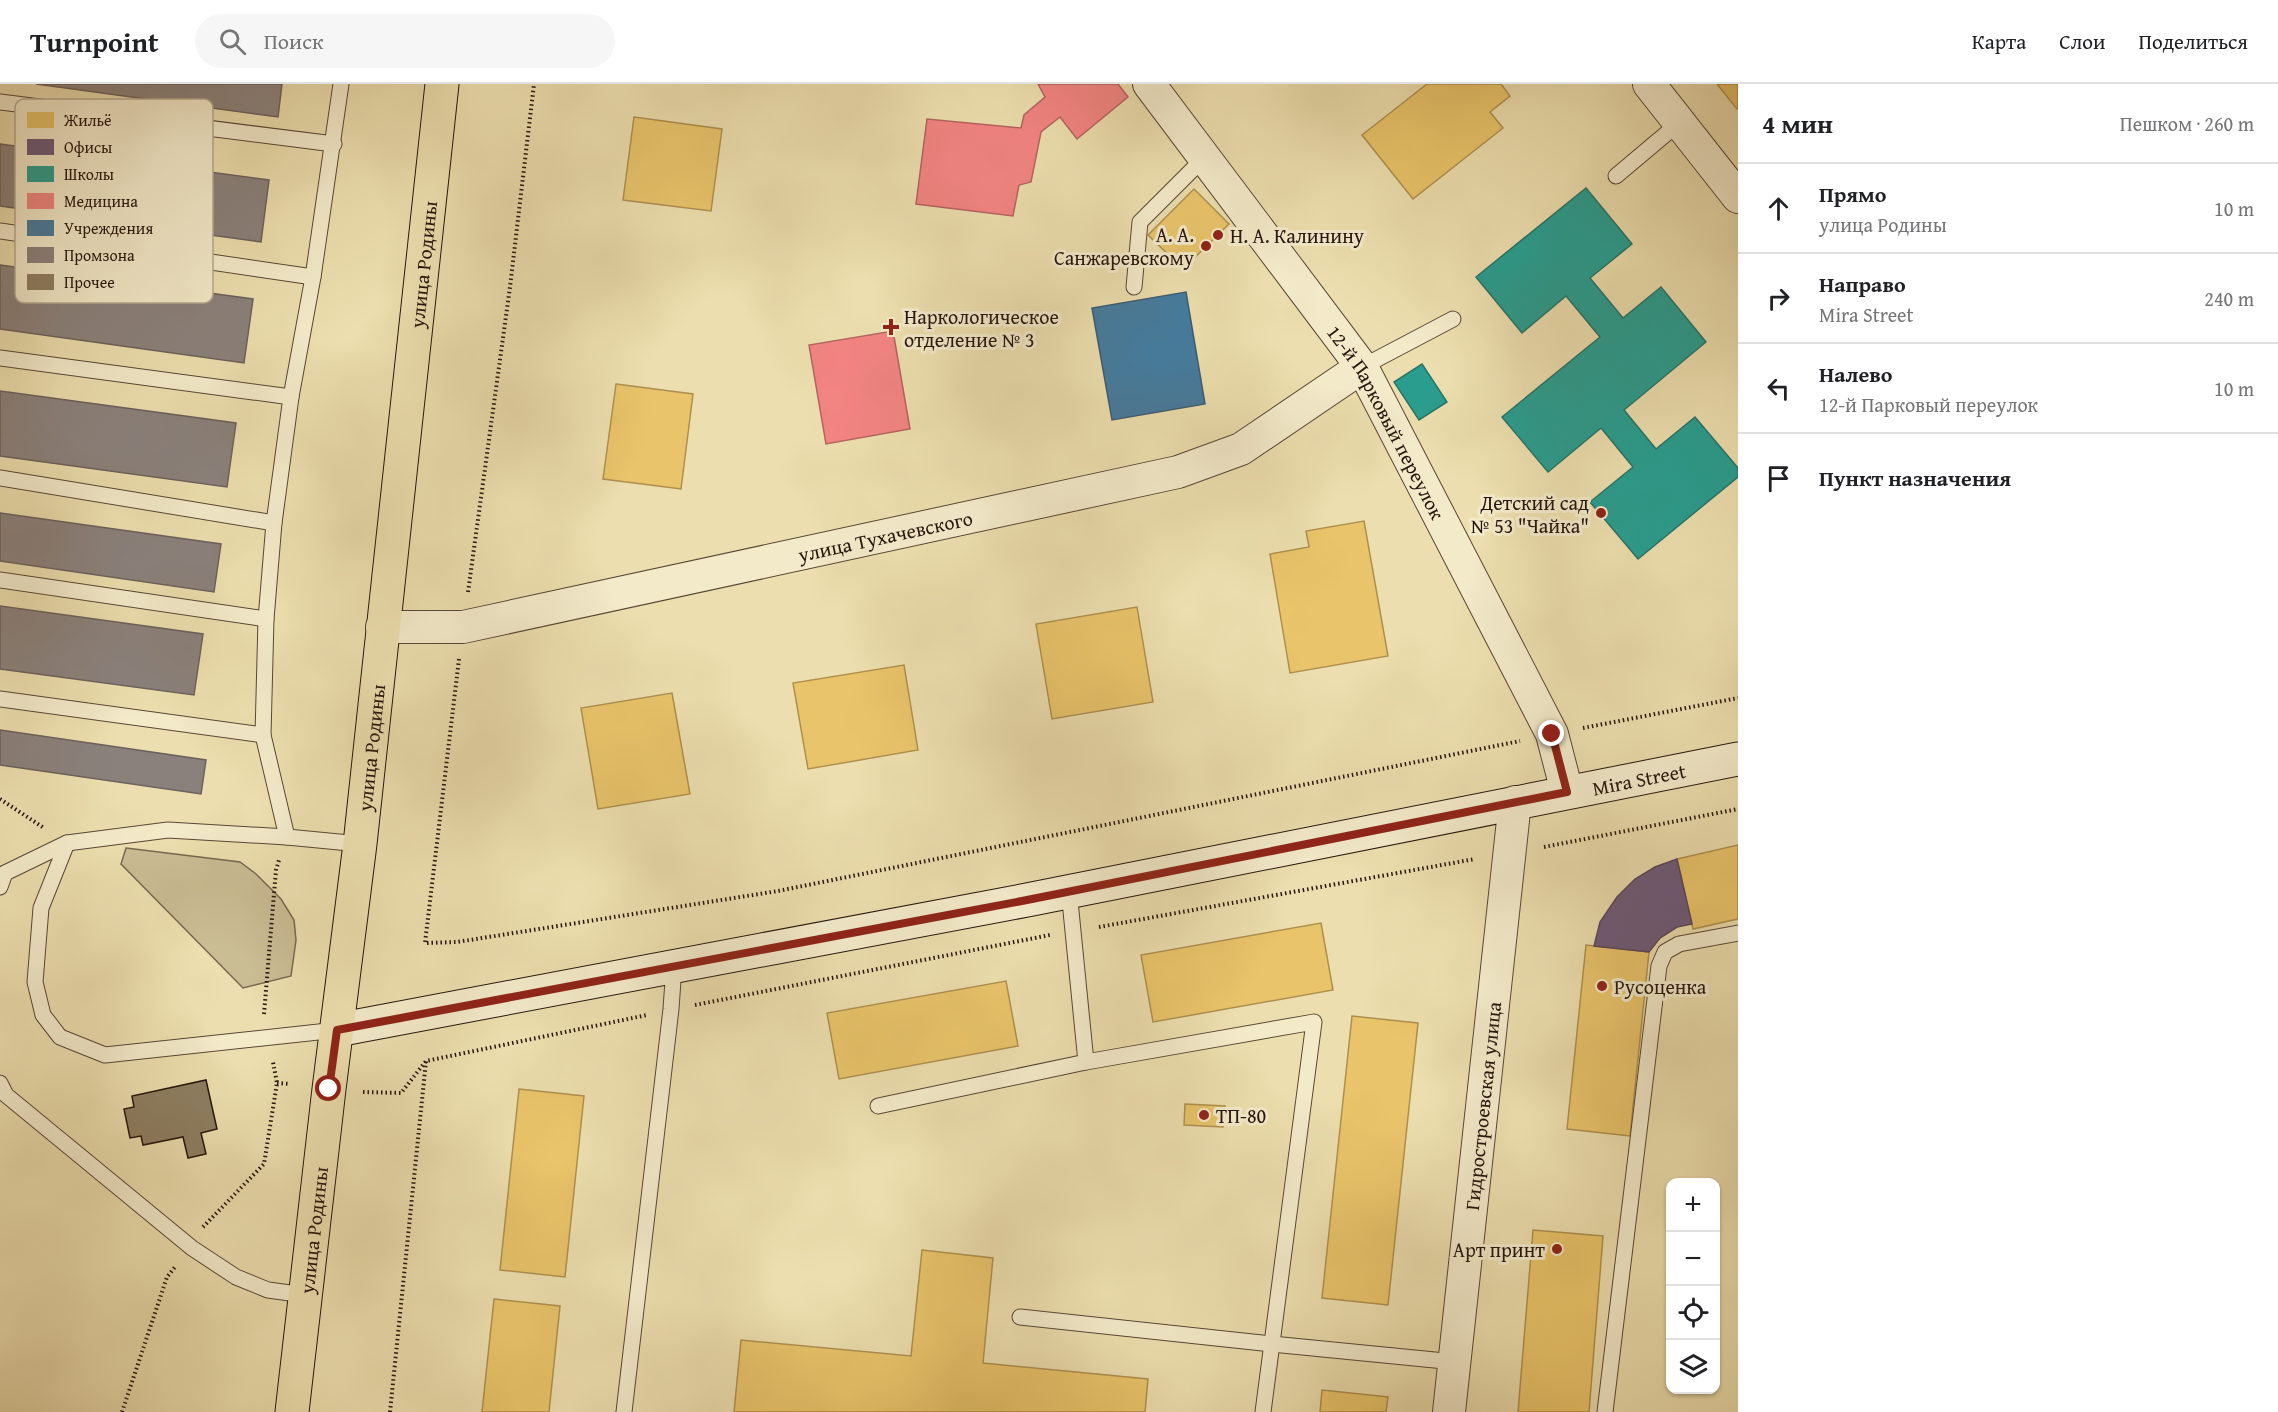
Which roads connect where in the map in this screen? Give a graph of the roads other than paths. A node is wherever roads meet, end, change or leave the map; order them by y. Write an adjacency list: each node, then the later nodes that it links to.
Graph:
1 (341, 84): 8 (lane)
2 (442, 84): 25 (main road, улица Родины)
3 (1149, 84): 9 (street, 12-й Парковый переулок)
4 (1667, 97): 10 (lane); 11 (street)
5 (0, 102): 6 (lane)
6 (15, 104)
7 (213, 129): 8 (lane)
8 (334, 144): 15 (lane)
9 (1204, 158): 16 (lane); 19 (street, 12-й Парковый переулок)
10 (1616, 176)
11 (1738, 197)
12 (0, 231): 13 (lane)
13 (15, 233)
14 (213, 262): 15 (lane)
15 (313, 277): 20 (lane)
16 (1134, 287)
17 (1453, 319): 19 (lane)
18 (0, 358): 20 (lane)
19 (1362, 367): 25 (street, улица Тухачевского); 29 (street, 12-й Парковый переулок)
20 (291, 397): 22 (lane)
21 (0, 478): 22 (lane)
22 (274, 523): 24 (lane)
23 (0, 580): 24 (lane)
24 (266, 619): 27 (lane)
25 (382, 627): 33 (main road, улица Родины)
26 (0, 699): 27 (lane)
27 (263, 735): 31 (lane)
28 (1738, 759): 29 (main road, Mira Street)
29 (1567, 792): 30 (main road, Mira Street)
30 (1515, 802): 35 (main road, Mira Street); 45 (street, Гидростроевская улица)
31 (287, 837): 32 (lane); 33 (lane)
32 (67, 843): 34 (lane); 38 (lane)
33 (360, 844): 38 (main road, улица Родины)
34 (0, 887)
35 (1069, 891): 37 (main road, Mira Street); 39 (lane)
36 (1738, 933): 50 (lane)
37 (674, 966): 38 (main road, Mira Street); 47 (lane)
38 (337, 1030): 42 (main road, улица Родины)
39 (1086, 1062): 41 (lane); 44 (lane)
40 (0, 1083): 42 (lane)
41 (878, 1106)
42 (305, 1295): 46 (main road, улица Родины)
43 (1020, 1317): 44 (lane)
44 (1272, 1344): 45 (lane); 48 (lane)
45 (1455, 1362): 49 (street, Гидростроевская улица)
46 (292, 1412)
47 (624, 1412)
48 (1263, 1412)
49 (1449, 1412)
50 (1605, 1412)

